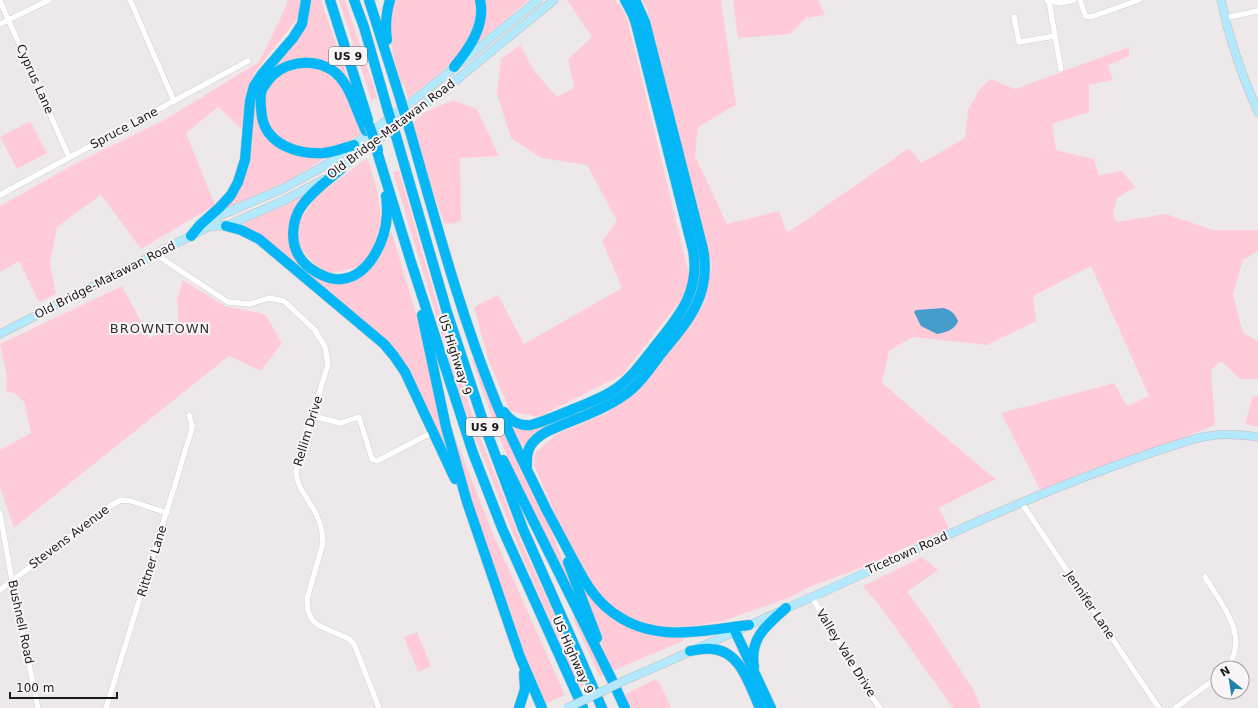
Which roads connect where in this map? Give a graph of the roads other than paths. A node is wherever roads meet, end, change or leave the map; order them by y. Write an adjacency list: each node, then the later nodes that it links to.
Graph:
1 (49, 0): 22 (street)
2 (130, 0): 29 (street)
3 (306, 0): 39 (highway)
4 (330, 0): 31 (highway, US Highway 9 / US 9)
5 (354, 0): 46 (highway, US Highway 9 / US 9, bridge)
6 (369, 0): 27 (highway)
7 (390, 0): 27 (highway)
8 (480, 0): 26 (highway)
9 (538, 0): 26 (main road, Old Bridge-Matawan Road)
10 (554, 0): 34 (main road, Old Bridge-Matawan Road)
11 (625, 0): 43 (highway)
12 (635, 0): 49 (highway)
13 (1074, 0): 18 (street)
14 (1080, 0): 15 (street)
15 (1139, 0)
16 (1221, 0): 21 (main road)
17 (0, 1): 22 (street, Cyprus Lane)
18 (1048, 1): 24 (street)
19 (1258, 11): 21 (street)
20 (1014, 16): 24 (street)
21 (1225, 18): 30 (main road)
22 (8, 19): 23 (street); 33 (street, Cyprus Lane)
23 (0, 24)
24 (1055, 36): 28 (street)
25 (248, 61): 29 (street, Spruce Lane)
26 (454, 67): 32 (main road, Old Bridge-Matawan Road)
27 (391, 68): 43 (highway, bridge)
28 (1061, 69)
29 (174, 100): 33 (street, Spruce Lane)
30 (1258, 112)
31 (367, 127): 32 (highway); 35 (highway, US Highway 9 / US 9, bridge)
32 (354, 145): 37 (main road, Old Bridge-Matawan Road)
33 (69, 157): 36 (street, Spruce Lane)
34 (341, 169): 35 (highway); 38 (main road, Old Bridge-Matawan Road)
35 (386, 180): 41 (highway, US Highway 9 / US 9)
36 (0, 195)
37 (210, 226): 38 (main road, Old Bridge-Matawan Road); 39 (main road, Old Bridge-Matawan Road)
38 (226, 226): 47 (highway)
39 (191, 236): 40 (main road, Old Bridge-Matawan Road)
40 (155, 254): 42 (main road, Old Bridge-Matawan Road); 45 (street, Rellim Drive)
41 (411, 262): 50 (highway); 74 (highway, US Highway 9 / US 9)
42 (0, 334)
43 (496, 401): 49 (highway)
44 (189, 415): 53 (street, Rittner Lane)
45 (313, 416): 47 (street); 70 (street, Rellim Drive)
46 (486, 430): 66 (highway); 75 (highway, US Highway 9 / US 9)
47 (434, 432): 50 (highway)
48 (1258, 437): 51 (main road, Ticetown Road)
49 (527, 470): 54 (highway)
50 (467, 502): 63 (highway)
51 (1021, 502): 58 (main road, Ticetown Road); 80 (street, Jennifer Lane)
52 (0, 513): 56 (street, Bushnell Road)
53 (167, 513): 56 (street, Stevens Avenue); 69 (street, Rittner Lane)
54 (554, 526): 60 (highway); 66 (highway)
55 (1205, 577): 64 (street)
56 (12, 580): 57 (street, Stevens Avenue); 68 (street, Bushnell Road)
57 (0, 590)
58 (812, 597): 59 (main road, Ticetown Road); 79 (street, Valley Vale Drive)
59 (786, 608): 60 (main road, Ticetown Road); 65 (highway)
60 (749, 625): 61 (main road, Ticetown Road)
61 (735, 631): 62 (main road, Ticetown Road); 65 (highway)
62 (690, 651): 73 (main road, Ticetown Road, bridge); 77 (highway)
63 (520, 657): 71 (highway); 72 (highway)
64 (1231, 660)
65 (755, 673): 78 (highway)
66 (612, 680): 76 (highway)
67 (1210, 683): 81 (street)
68 (38, 708)
69 (106, 708)
70 (379, 708)
71 (519, 708)
72 (542, 708)
73 (567, 708)
74 (583, 708)
75 (602, 708)
76 (625, 708)
77 (760, 708)
78 (771, 708)
79 (880, 708)
80 (1159, 708)
81 (1175, 708)

